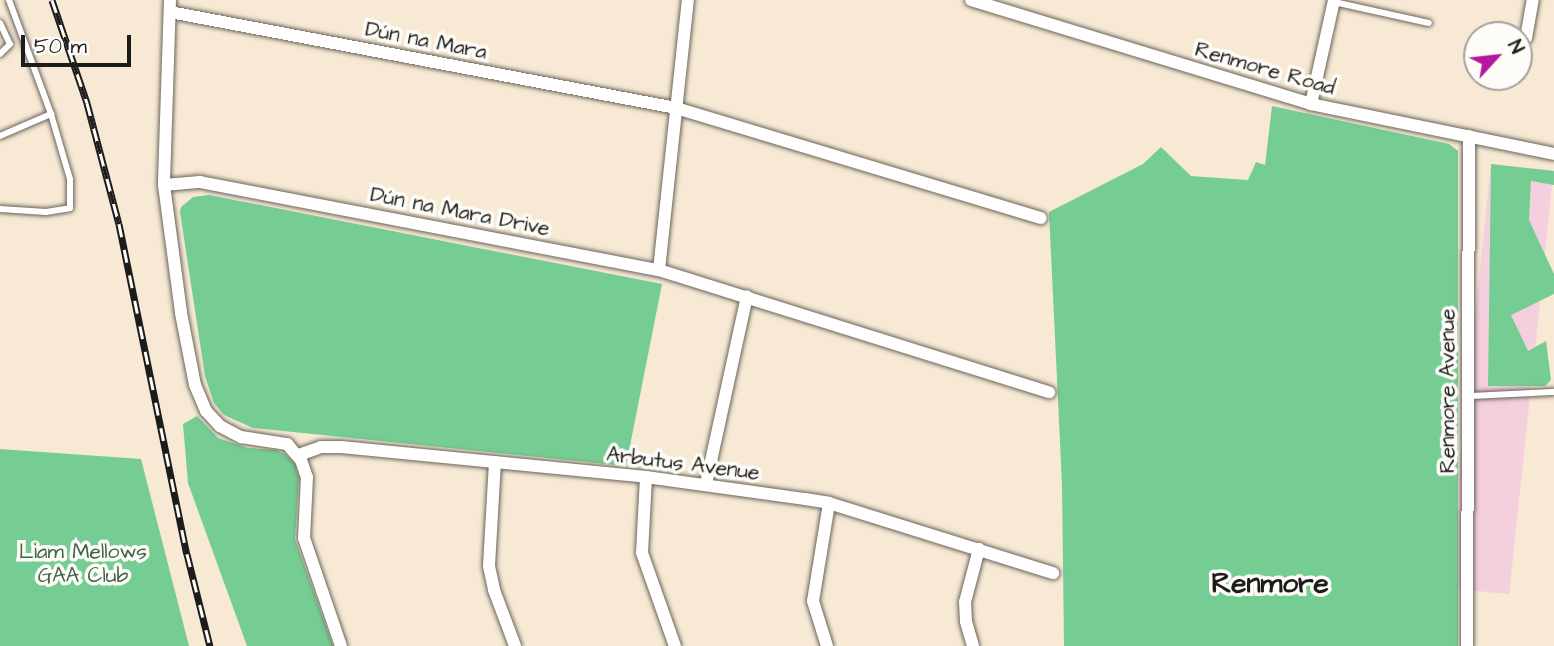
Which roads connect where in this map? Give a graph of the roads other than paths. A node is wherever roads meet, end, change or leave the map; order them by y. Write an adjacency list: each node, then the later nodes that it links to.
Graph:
1 (9, 0): 13 (lane)
2 (688, 0): 12 (street)
3 (971, 0): 11 (street, Renmore Road)
4 (1533, 0): 7 (street)
5 (1334, 1): 9 (lane); 11 (street)
6 (170, 6): 12 (street, Dún na Mara); 17 (street)
7 (1529, 21)
8 (0, 23): 10 (lane)
9 (1429, 23)
10 (0, 54)
11 (1311, 104): 15 (street, Renmore Road)
12 (676, 108): 19 (street, Dún na Mara); 20 (street)
13 (51, 114): 14 (lane); 18 (lane)
14 (0, 136)
15 (1469, 136): 16 (street, Renmore Road); 24 (street, Renmore Avenue)
16 (1554, 154)
17 (164, 185): 20 (street, Dún na Mara Drive); 25 (street)
18 (0, 209)
19 (1041, 218)
20 (659, 270): 21 (street, Dún na Mara Drive)
21 (747, 296): 22 (street, Dún na Mara Drive); 28 (street)
22 (1049, 392)
23 (1554, 392): 24 (lane)
24 (1467, 396): 37 (street, Renmore Avenue)
25 (299, 456): 26 (street, Arbutus Avenue); 32 (street)
26 (495, 462): 27 (street, Arbutus Avenue); 33 (street)
27 (646, 477): 28 (street, Arbutus Avenue); 34 (street)
28 (706, 484): 29 (street, Arbutus Avenue)
29 (829, 503): 30 (street, Arbutus Avenue); 35 (street)
30 (979, 549): 31 (street, Arbutus Avenue); 36 (street)
31 (1053, 573)
32 (341, 646)
33 (515, 646)
34 (675, 646)
35 (827, 646)
36 (973, 646)
37 (1467, 646)

